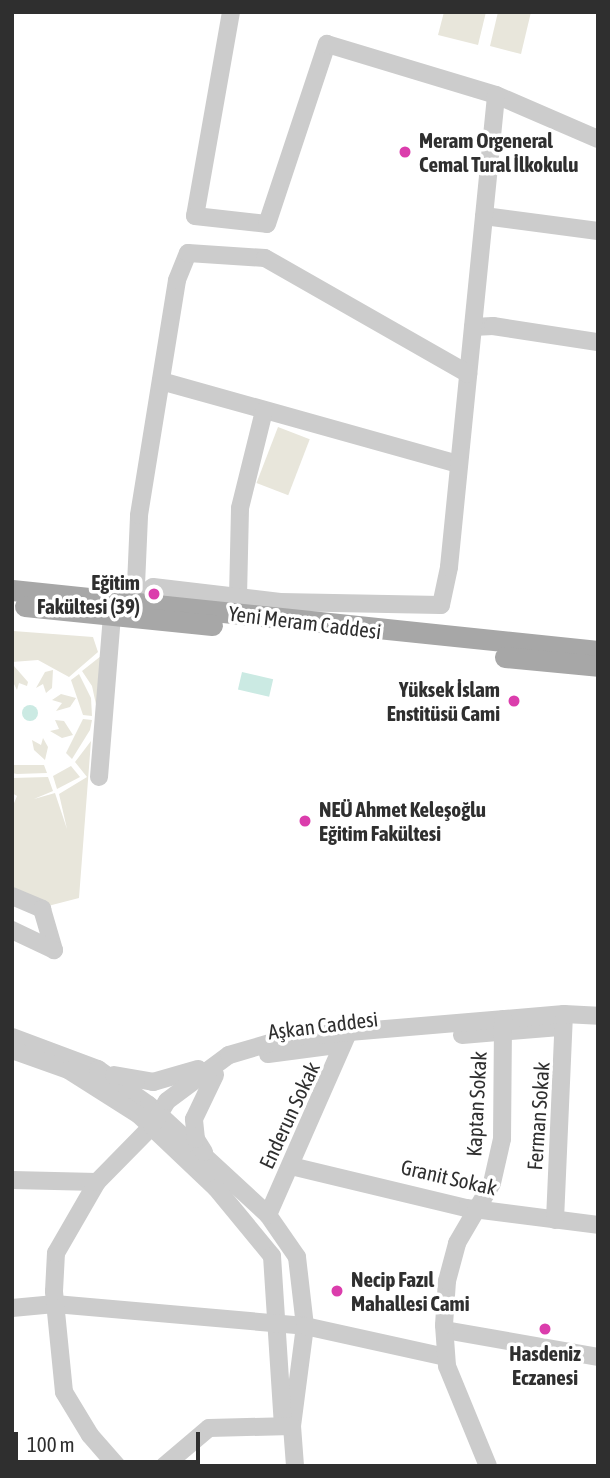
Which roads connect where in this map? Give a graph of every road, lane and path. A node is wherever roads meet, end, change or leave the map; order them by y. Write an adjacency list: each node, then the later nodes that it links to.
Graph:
1 (231, 12): 2 (street)
2 (496, 95): 3 (street); 4 (street)
3 (598, 139)
4 (484, 216): 5 (street); 6 (street)
5 (598, 231)
6 (472, 327): 7 (street); 8 (street)
7 (598, 342)
8 (468, 374): 9 (street); 11 (street)
9 (161, 381): 10 (street); 15 (street)
10 (264, 411): 11 (street); 13 (street)
11 (459, 464): 13 (street)
12 (12, 590): 15 (main road, Yeni Meram Caddesi)
13 (237, 597): 15 (street)
14 (12, 604): 16 (main road, Yeni Meram Caddesi)
15 (134, 609): 16 (main road, Yeni Meram Caddesi); 19 (main road, Yeni Meram Caddesi)
16 (112, 615): 22 (street)
17 (598, 634): 19 (main road)
18 (598, 651): 19 (main road, Yeni Meram Caddesi)
19 (561, 655): 20 (main road, Yeni Meram Caddesi); 21 (main road)
20 (598, 666)
21 (598, 676)
22 (99, 777)
23 (12, 896): 24 (street)
24 (12, 930)
25 (598, 1016): 26 (street, Aşkan Caddesi)
26 (564, 1020): 27 (street, Aşkan Caddesi); 28 (street, Aşkan Caddesi); 41 (street, Ferman Sokak)
27 (503, 1025): 30 (street, Aşkan Caddesi); 39 (street, Kaptan Sokak)
28 (598, 1027)
29 (12, 1037): 32 (street)
30 (347, 1038): 33 (street, Aşkan Caddesi); 36 (street, Enderun Sokak)
31 (12, 1050): 34 (street)
32 (98, 1069): 33 (street); 34 (street)
33 (213, 1070): 34 (street, Aşkan Caddesi); 35 (street)
34 (156, 1121): 35 (street); 38 (street, Aşkan Caddesi); 45 (street)
35 (210, 1160): 40 (street)
36 (291, 1166): 39 (street, Granit Sokak); 40 (street, Enderun Sokak)
37 (12, 1180): 38 (street)
38 (97, 1182): 43 (street, Aşkan Caddesi)
39 (475, 1209): 41 (street, Granit Sokak); 47 (street, Kaptan Sokak)
40 (268, 1215): 46 (street)
41 (555, 1220): 42 (street, Granit Sokak)
42 (598, 1225)
43 (55, 1304): 44 (street); 45 (street); 51 (street, Aşkan Caddesi)
44 (12, 1308)
45 (277, 1324): 46 (street); 50 (street)
46 (305, 1326): 48 (street); 50 (street)
47 (445, 1330): 48 (street, Kaptan Sokak); 49 (street)
48 (446, 1357): 54 (street, Kaptan Sokak)
49 (598, 1357)
50 (287, 1426): 52 (street); 53 (street)
51 (117, 1466)
52 (164, 1466)
53 (295, 1466)
54 (488, 1466)

